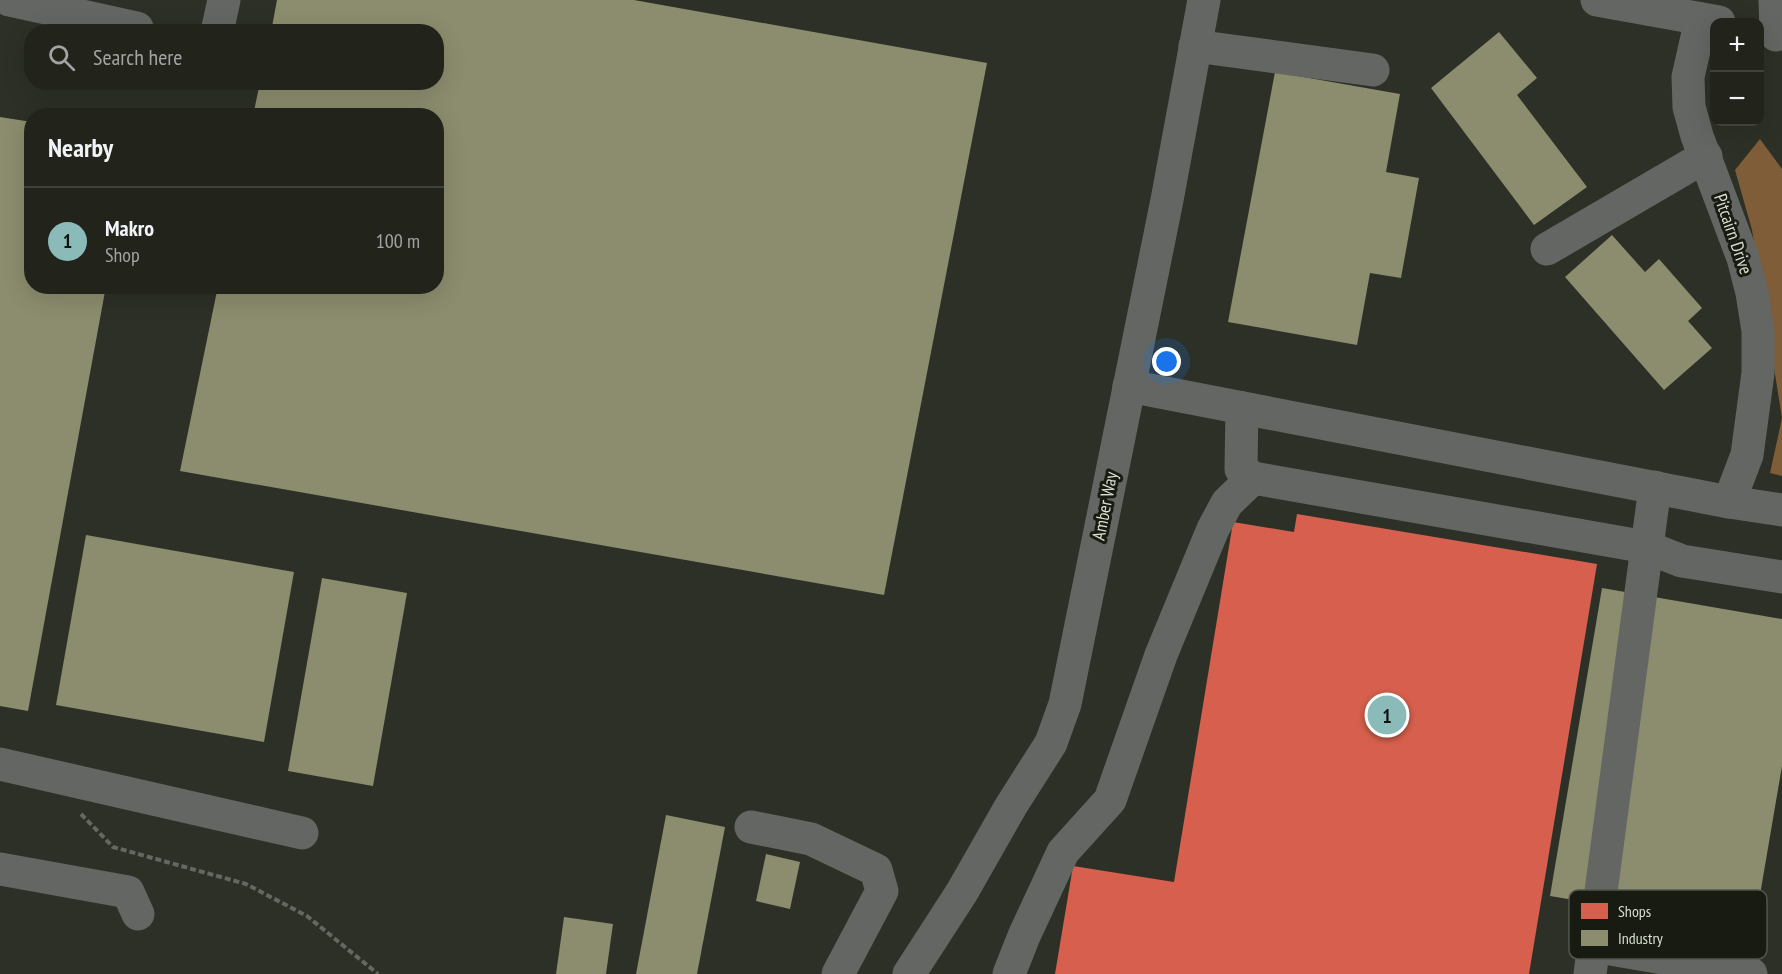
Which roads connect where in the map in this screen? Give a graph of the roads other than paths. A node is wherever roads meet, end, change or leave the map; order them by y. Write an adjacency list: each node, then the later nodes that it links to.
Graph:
1 (9, 0): 7 (street)
2 (224, 0): 8 (street)
3 (1204, 0): 10 (street, Amber Way)
4 (1598, 0): 6 (street)
5 (1775, 0): 9 (street)
6 (1710, 21): 12 (street, Pitcairn Drive)
7 (119, 24)
8 (219, 24)
9 (1772, 34)
10 (1195, 46): 11 (street); 14 (street, Amber Way)
11 (1373, 70)
12 (1706, 156): 13 (street); 18 (street, Pitcairn Drive)
13 (1547, 249)
14 (1129, 386): 15 (street); 30 (street, Amber Way)
15 (1242, 408): 16 (street); 17 (street)
16 (1253, 478): 20 (street); 31 (street)
17 (1655, 487): 18 (street); 20 (street)
18 (1729, 502): 19 (street)
19 (1782, 510)
20 (1646, 548): 21 (street); 26 (street)
21 (1782, 577)
22 (0, 764): 24 (street)
23 (751, 827): 29 (street)
24 (302, 833)
25 (0, 869): 27 (street)
26 (1600, 890)
27 (138, 914)
28 (1591, 960): 32 (street)
29 (838, 974)
30 (909, 974)
31 (1009, 974)
32 (1751, 974)

